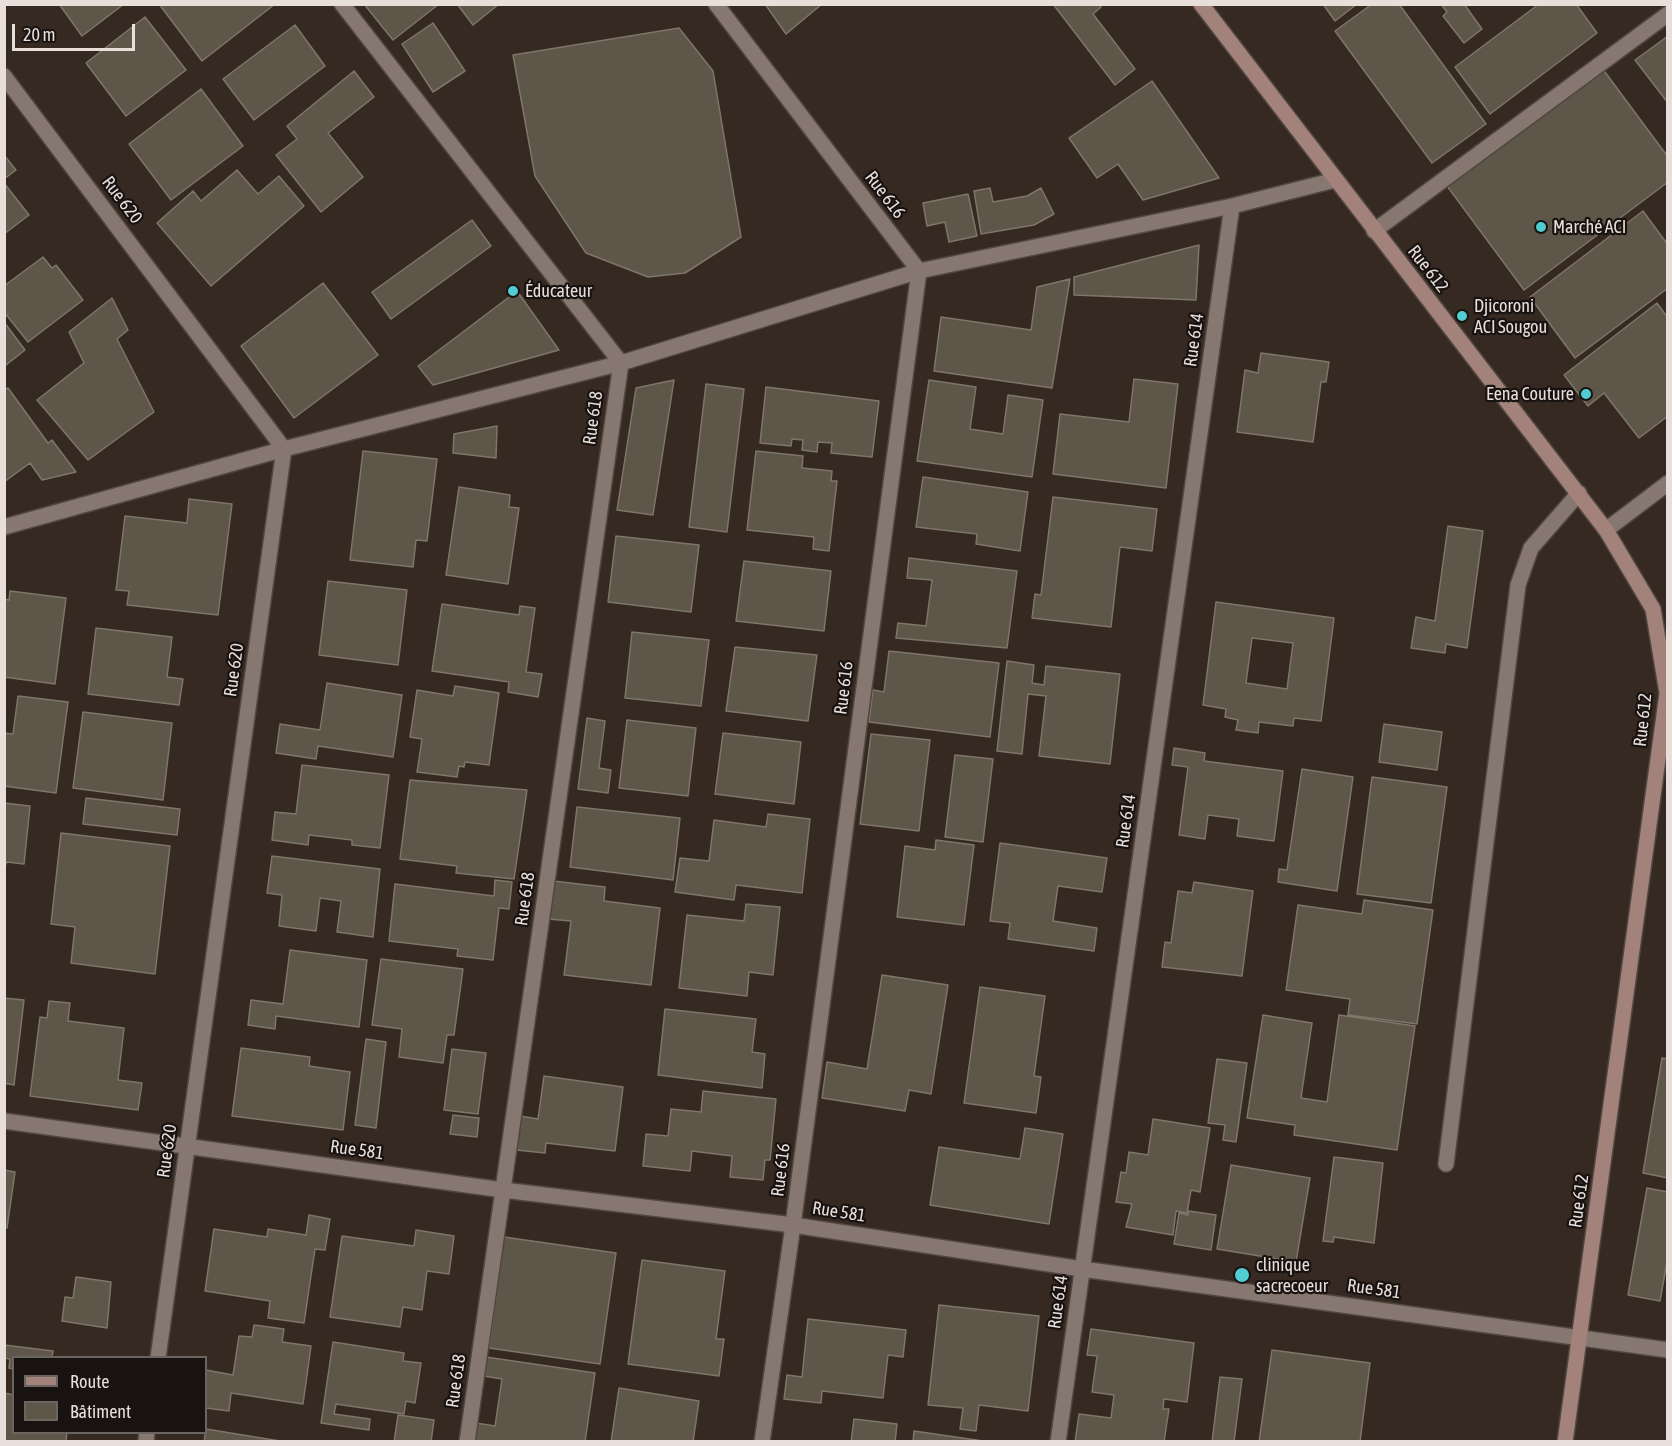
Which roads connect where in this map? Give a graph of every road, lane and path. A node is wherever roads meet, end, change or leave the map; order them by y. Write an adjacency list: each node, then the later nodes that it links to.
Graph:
1 (342, 4): 10 (street)
2 (716, 4): 9 (street, Rue 616)
3 (1201, 4): 6 (street, Rue 612)
4 (1668, 14): 8 (street)
5 (4, 76): 11 (street, Rue 620)
6 (1335, 180): 7 (street); 8 (street, Rue 612)
7 (1232, 206): 9 (street); 21 (street, Rue 614)
8 (1374, 231): 13 (street, Rue 612)
9 (919, 271): 10 (street); 20 (street, Rue 616)
10 (621, 363): 11 (street); 19 (street, Rue 618)
11 (284, 449): 14 (street); 17 (street, Rue 620)
12 (1668, 483): 15 (street)
13 (1579, 493): 15 (street, Rue 612); 18 (street)
14 (4, 527)
15 (1606, 530): 22 (street, Rue 612)
16 (4, 1121): 17 (street, Rue 581)
17 (187, 1146): 19 (street, Rue 581); 24 (street, Rue 620)
18 (1446, 1164)
19 (503, 1190): 20 (street, Rue 581); 25 (street, Rue 618)
20 (794, 1225): 21 (street, Rue 581); 26 (street, Rue 616)
21 (1082, 1269): 22 (street, Rue 581); 27 (street, Rue 614)
22 (1580, 1338): 23 (street, Rue 581); 28 (street, Rue 612)
23 (1668, 1350)
24 (158, 1356)
25 (467, 1442)
26 (762, 1442)
27 (1058, 1442)
28 (1565, 1442)

